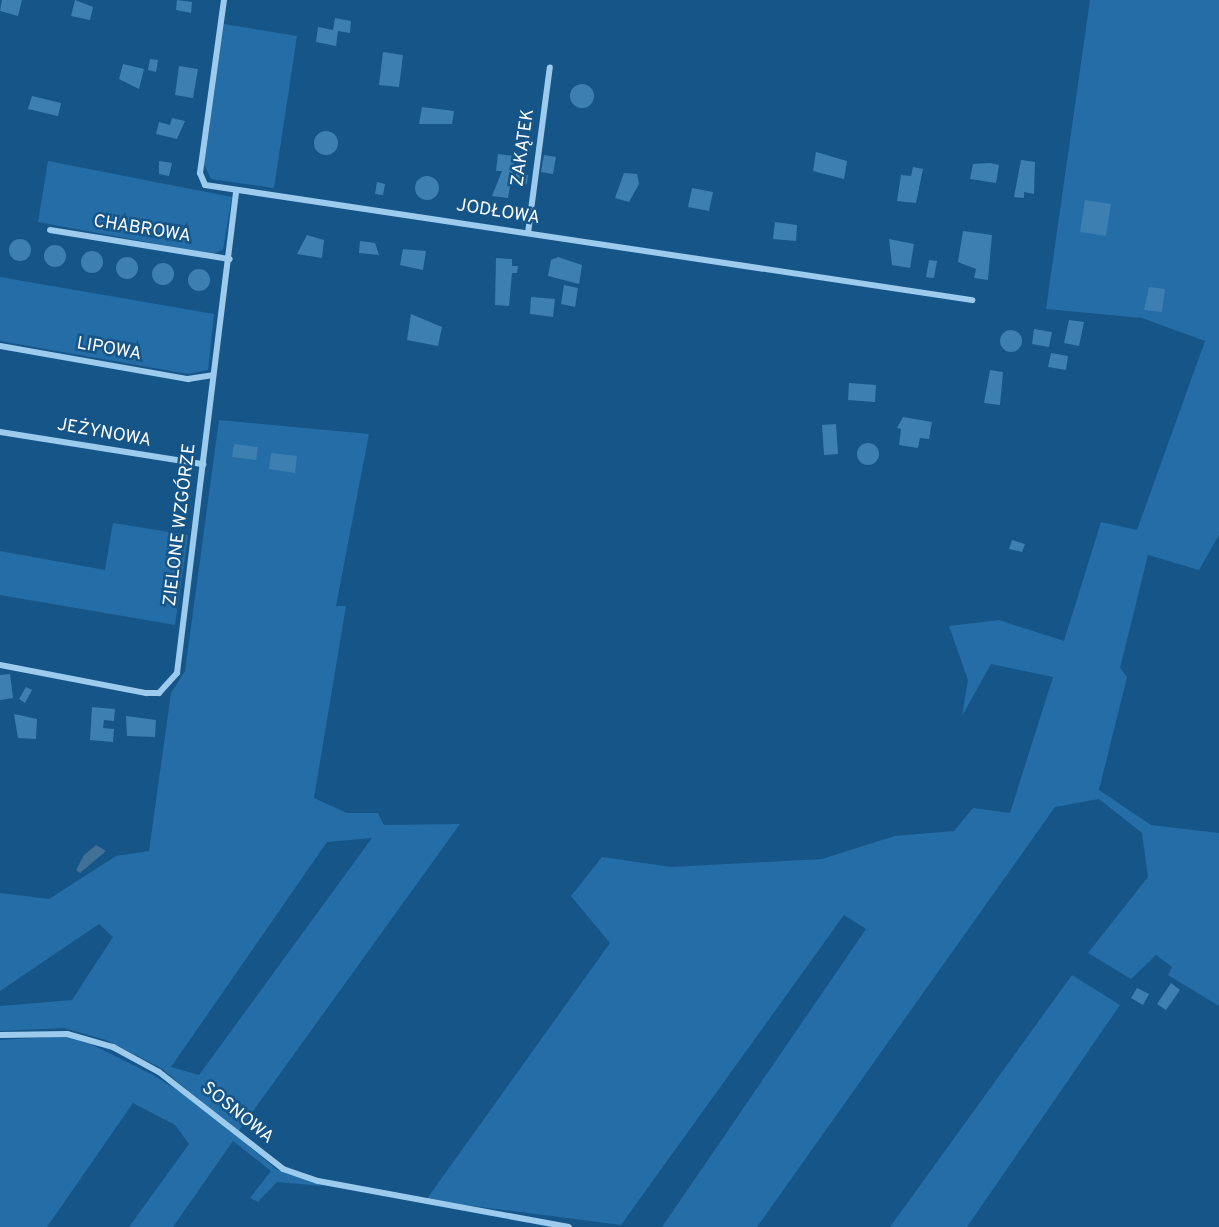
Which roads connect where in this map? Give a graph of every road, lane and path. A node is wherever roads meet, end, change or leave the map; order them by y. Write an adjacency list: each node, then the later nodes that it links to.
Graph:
1 (224, 0): 3 (street, JODŁOWA)
2 (550, 67): 5 (street, ZAKĄTEK)
3 (236, 193): 5 (street, JODŁOWA); 6 (street, ZIELONE WZGÓRZE)
4 (50, 230): 6 (street, CHABROWA)
5 (528, 233): 7 (street, JODŁOWA)
6 (230, 259): 9 (street, ZIELONE WZGÓRZE)
7 (972, 300)
8 (0, 346): 9 (street, LIPOWA)
9 (213, 375): 11 (street, ZIELONE WZGÓRZE)
10 (0, 432): 11 (street, JEŻYNOWA)
11 (203, 464): 12 (street, ZIELONE WZGÓRZE)
12 (0, 665)
13 (0, 1035): 14 (street, SOSNOWA)
14 (569, 1227)

